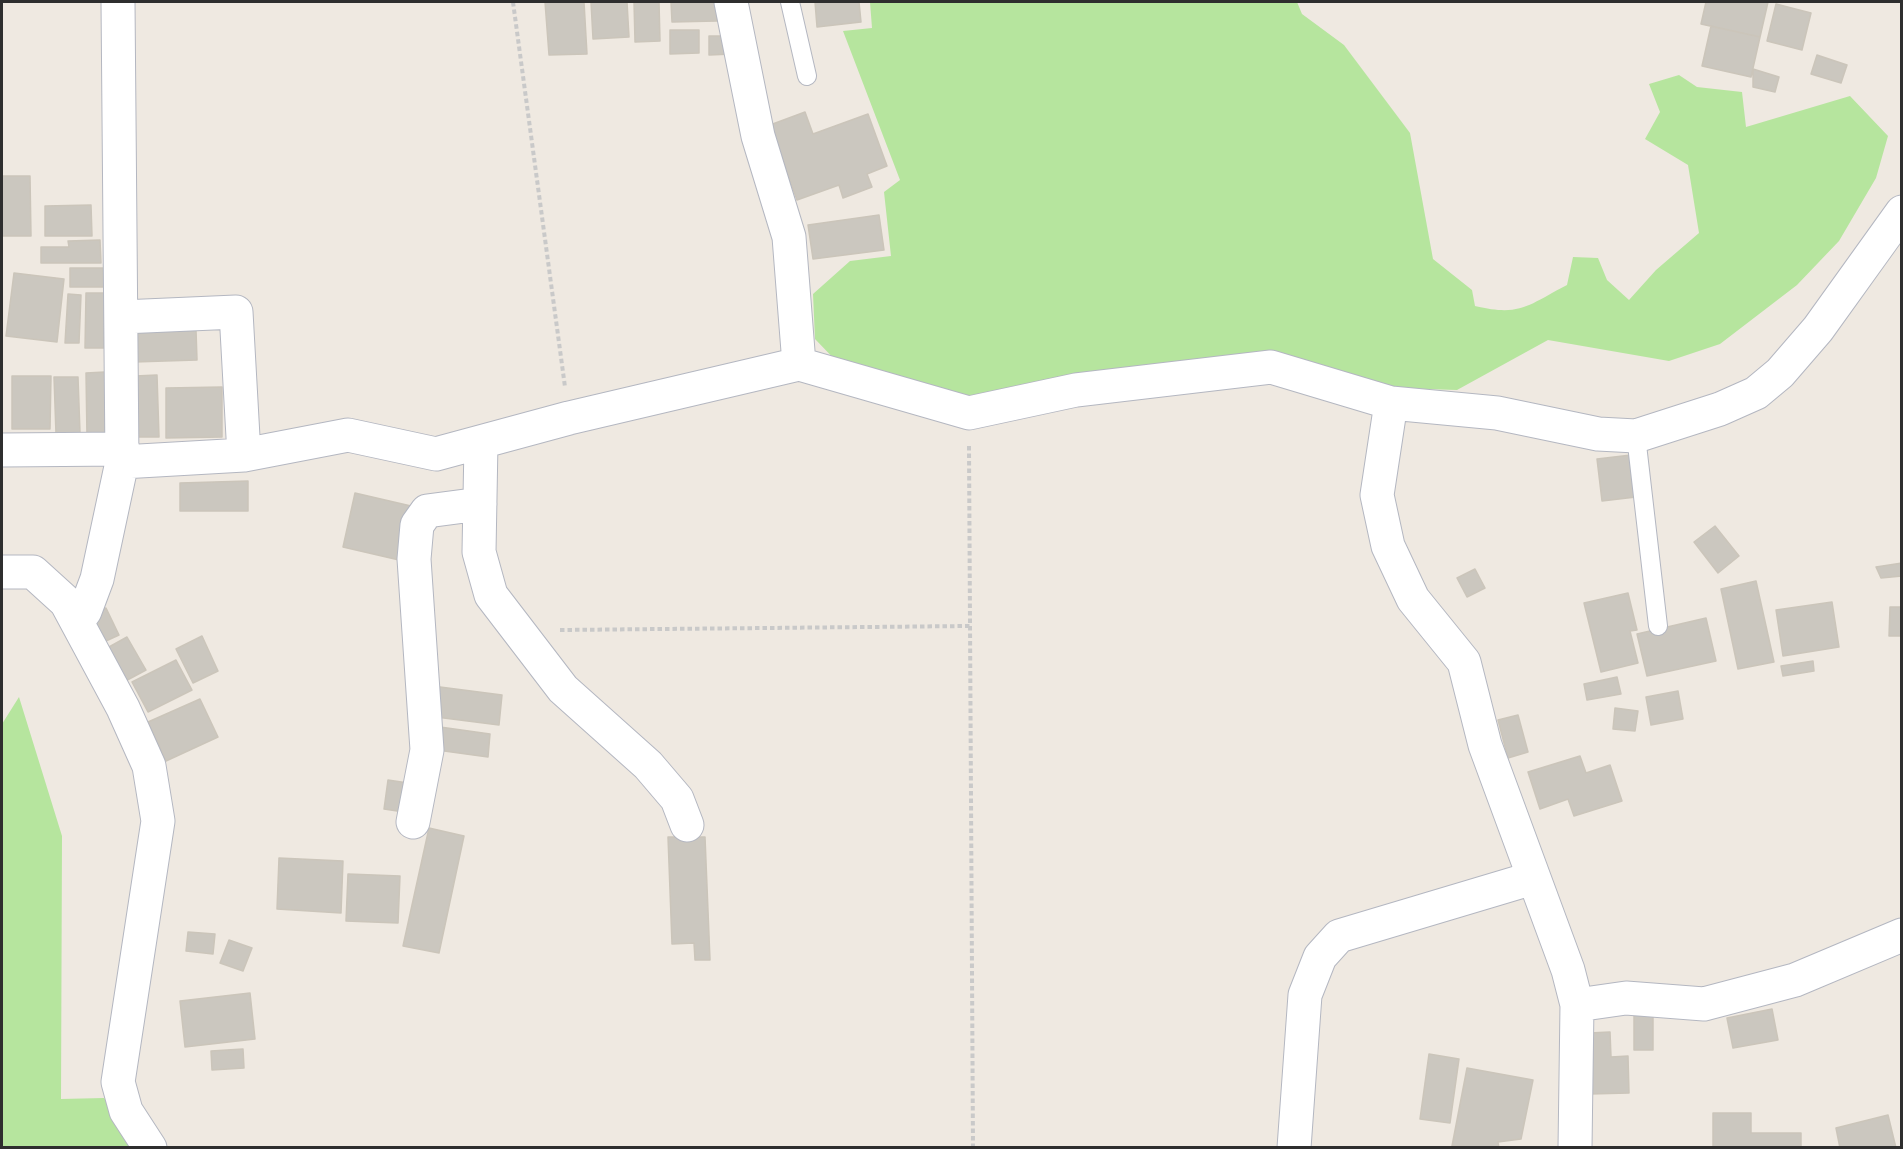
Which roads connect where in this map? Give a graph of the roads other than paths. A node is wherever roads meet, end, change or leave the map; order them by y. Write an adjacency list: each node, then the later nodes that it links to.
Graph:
1 (118, 2): 6 (street)
2 (731, 2): 7 (street)
3 (790, 2): 4 (lane)
4 (807, 76)
5 (1902, 212): 9 (street)
6 (122, 317): 12 (street); 13 (street)
7 (799, 364): 8 (street); 10 (street)
8 (1391, 403): 9 (street); 20 (street)
9 (1636, 436): 17 (lane)
10 (481, 443): 12 (street); 14 (street)
11 (2, 450): 13 (street)
12 (244, 454): 13 (street)
13 (122, 455): 16 (street)
14 (480, 504): 18 (street); 19 (street)
15 (2, 572): 16 (street)
16 (77, 622): 23 (street)
17 (1658, 626)
18 (413, 822)
19 (687, 825)
20 (1533, 878): 22 (street); 24 (street)
21 (1902, 935): 22 (street)
22 (1577, 1005): 25 (street)
23 (150, 1148)
24 (1294, 1148)
25 (1575, 1148)

